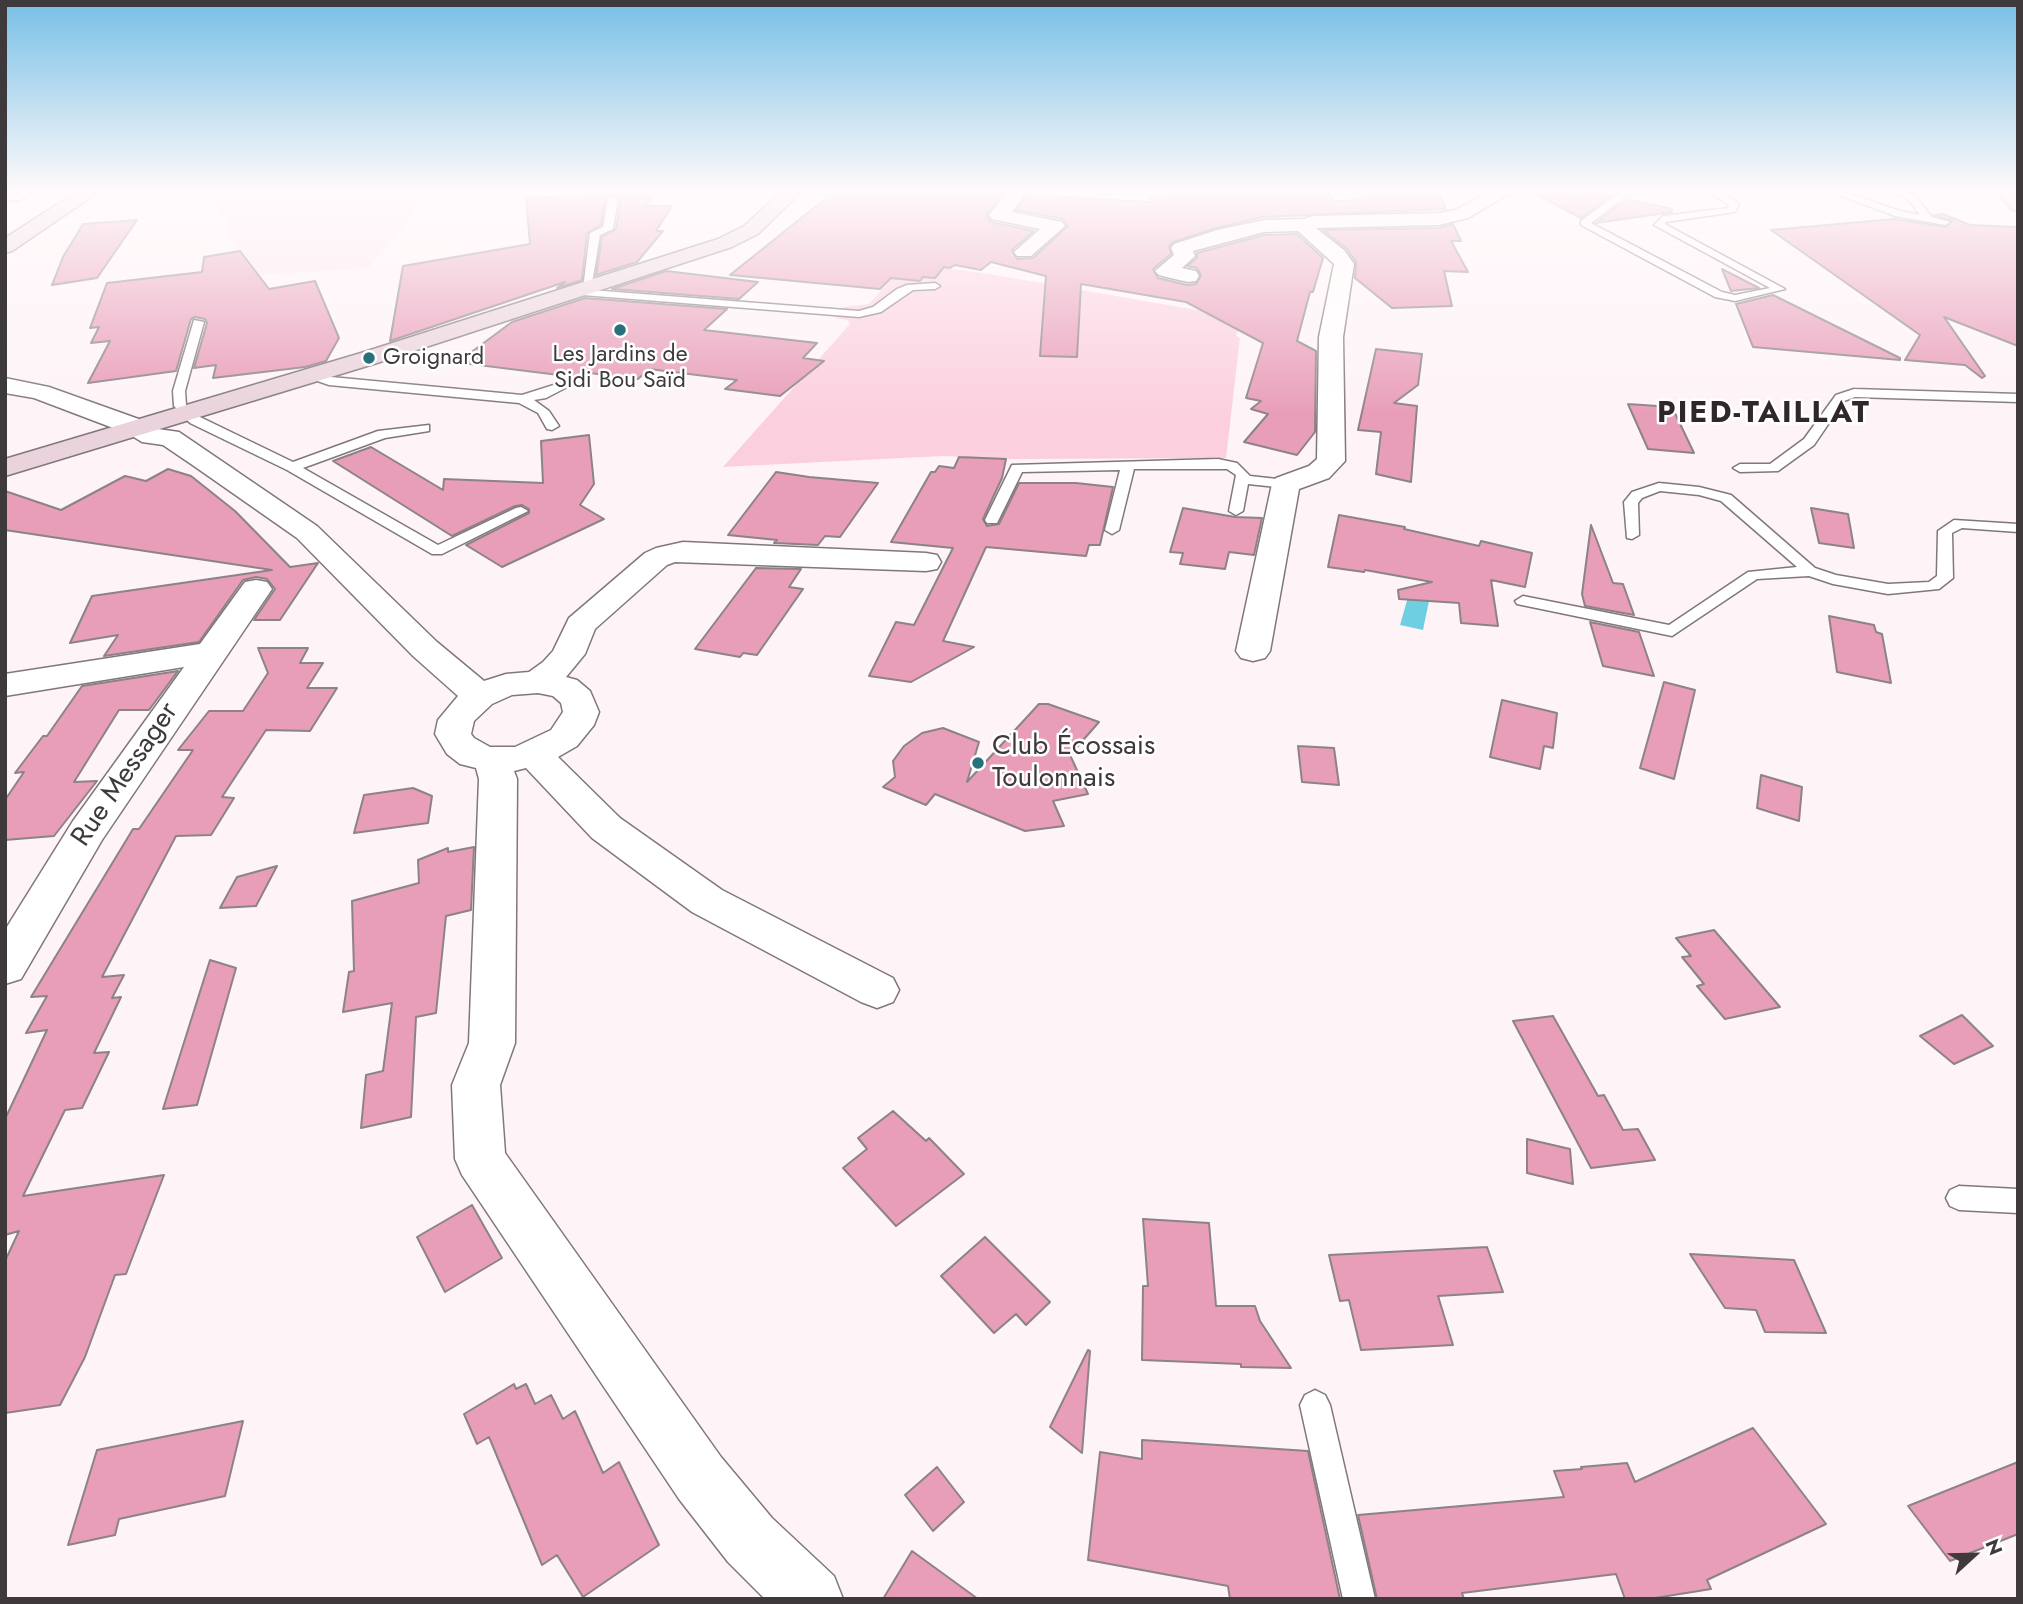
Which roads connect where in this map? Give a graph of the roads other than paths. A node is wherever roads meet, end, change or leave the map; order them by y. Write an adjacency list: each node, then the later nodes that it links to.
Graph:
1 (586, 266): 9 (lane)
2 (655, 266): 9 (main road)
3 (1173, 266): 7 (street)
4 (1344, 266): 25 (street)
5 (1664, 266): 6 (lane)
6 (1736, 266)
7 (1188, 276)
8 (935, 286): 9 (lane)
9 (580, 290): 11 (main road)
10 (198, 322): 16 (lane)
11 (313, 375): 15 (lane); 16 (main road)
12 (5, 385): 18 (street)
13 (564, 386): 15 (lane)
14 (2018, 398): 23 (lane)
15 (522, 399): 17 (lane)
16 (175, 423): 18 (street); 21 (lane); 40 (street)
17 (552, 426)
18 (138, 428): 22 (main road)
19 (424, 428): 21 (lane)
20 (1128, 465): 24 (lane); 28 (lane); 30 (lane)
21 (292, 467): 26 (lane)
22 (5, 468)
23 (1740, 468)
24 (1242, 479): 25 (lane); 27 (lane)
25 (1286, 484): 36 (street)
26 (521, 511)
27 (1236, 511)
28 (992, 520)
29 (2018, 528): 33 (lane)
30 (1112, 530)
31 (1632, 535): 33 (lane)
32 (926, 562): 38 (street)
33 (1810, 571): 35 (lane)
34 (256, 589): 37 (street, Rue Messager)
35 (1523, 601)
36 (1253, 651)
37 (209, 653): 39 (street); 42 (street, Rue Messager)
38 (538, 682): 40 (street); 41 (street)
39 (9, 689)
40 (480, 696): 41 (street)
41 (513, 757): 43 (street); 47 (street)
42 (5, 967)
43 (877, 990)
44 (1959, 1198): 45 (lane)
45 (2018, 1201)
46 (1315, 1405): 48 (lane)
47 (811, 1599)
48 (1359, 1599)

